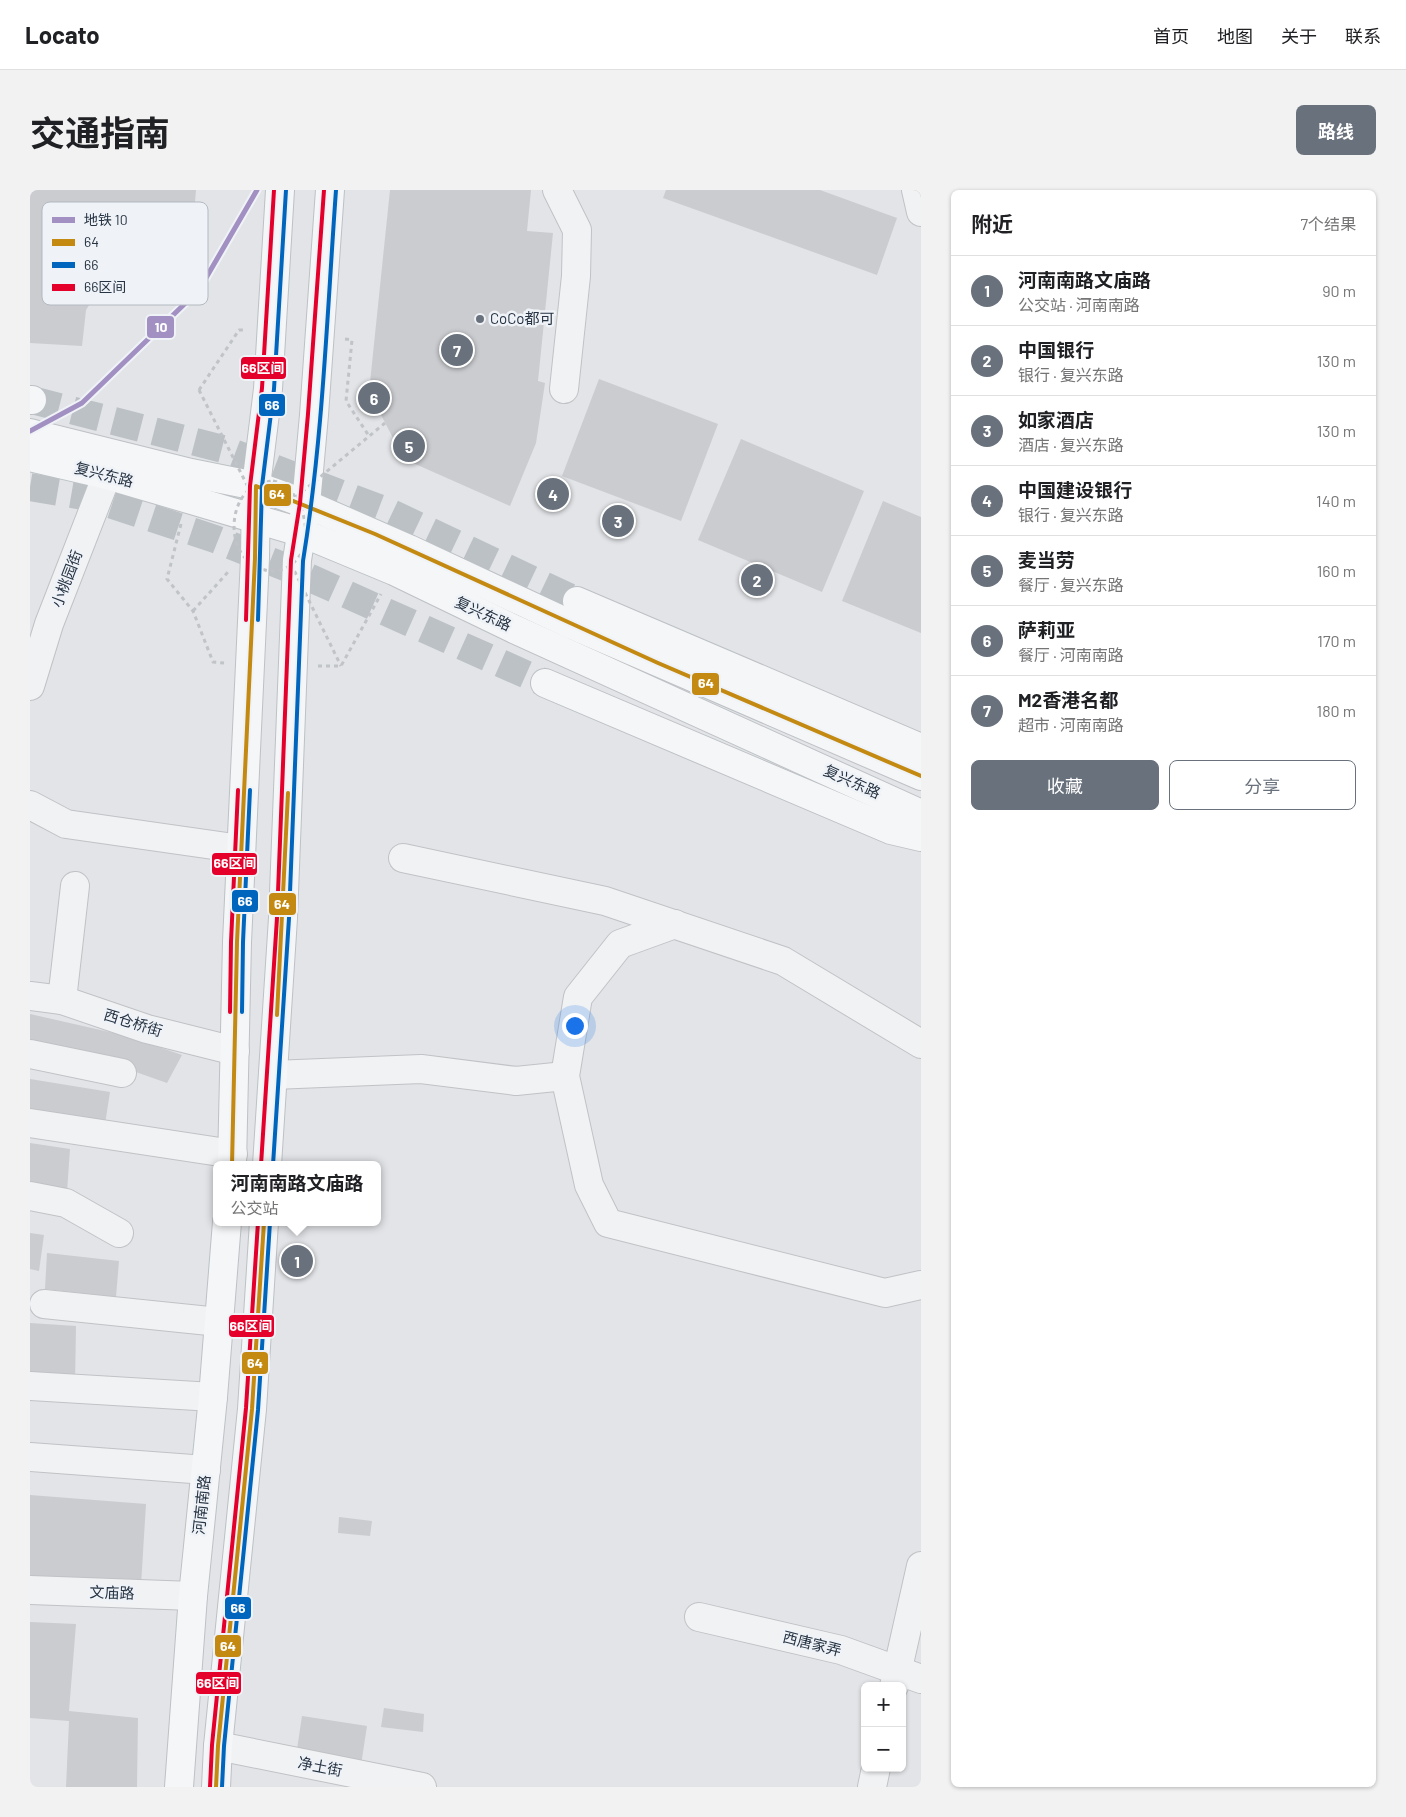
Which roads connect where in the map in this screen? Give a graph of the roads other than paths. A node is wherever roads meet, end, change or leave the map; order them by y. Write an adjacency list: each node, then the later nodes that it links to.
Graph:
1 (280, 190): 10 (main road)
2 (330, 190): 11 (main road)
3 (557, 190): 6 (street)
4 (916, 190): 5 (street)
5 (921, 212)
6 (564, 389)
7 (30, 434): 10 (main road, 复兴东路)
8 (30, 457): 9 (main road, 复兴东路)
9 (107, 474): 12 (main road, 复兴东路); 15 (street, 小桃园街)
10 (253, 488): 11 (main road, 复兴东路); 12 (main road)
11 (301, 500): 13 (main road); 19 (main road, 复兴东路)
12 (255, 518): 13 (main road, 复兴东路); 23 (main road)
13 (300, 532): 21 (main road, 复兴东路); 33 (main road)
14 (577, 601): 18 (main road)
15 (40, 623): 17 (street, 小桃园街)
16 (545, 683): 22 (main road, 复兴东路)
17 (30, 686)
18 (921, 748)
19 (921, 776)
20 (30, 805): 23 (street)
21 (921, 814)
22 (921, 837)
23 (241, 849): 30 (main road)
24 (403, 858): 26 (street)
25 (74, 886): 28 (street)
26 (675, 924): 29 (street); 34 (street)
27 (30, 996): 28 (street, 西仓桥街)
28 (62, 1000): 30 (street, 西仓桥街)
29 (921, 1044)
30 (236, 1051): 36 (main road)
31 (30, 1054): 32 (street)
32 (122, 1073)
33 (273, 1075): 34 (street); 37 (main road)
34 (565, 1076): 42 (street)
35 (30, 1123): 36 (street)
36 (232, 1159)
37 (267, 1161)
38 (30, 1196): 41 (street)
39 (227, 1226): 44 (main road, 河南南路)
40 (264, 1226): 54 (main road)
41 (119, 1233)
42 (921, 1285)
43 (44, 1304): 44 (street)
44 (219, 1322): 46 (main road, 河南南路)
45 (30, 1386): 46 (street)
46 (214, 1397): 48 (main road, 河南南路)
47 (30, 1457): 48 (street)
48 (206, 1470): 51 (main road, 河南南路)
49 (920, 1571): 53 (street)
50 (30, 1590): 51 (street, 文庙路)
51 (193, 1596): 57 (main road, 河南南路)
52 (700, 1617): 53 (street, 西唐家弄)
53 (904, 1679)
54 (218, 1746): 56 (street, 净土街); 58 (main road)
55 (875, 1772): 59 (street)
56 (406, 1785)
57 (179, 1787)
58 (216, 1787)
59 (872, 1787)

